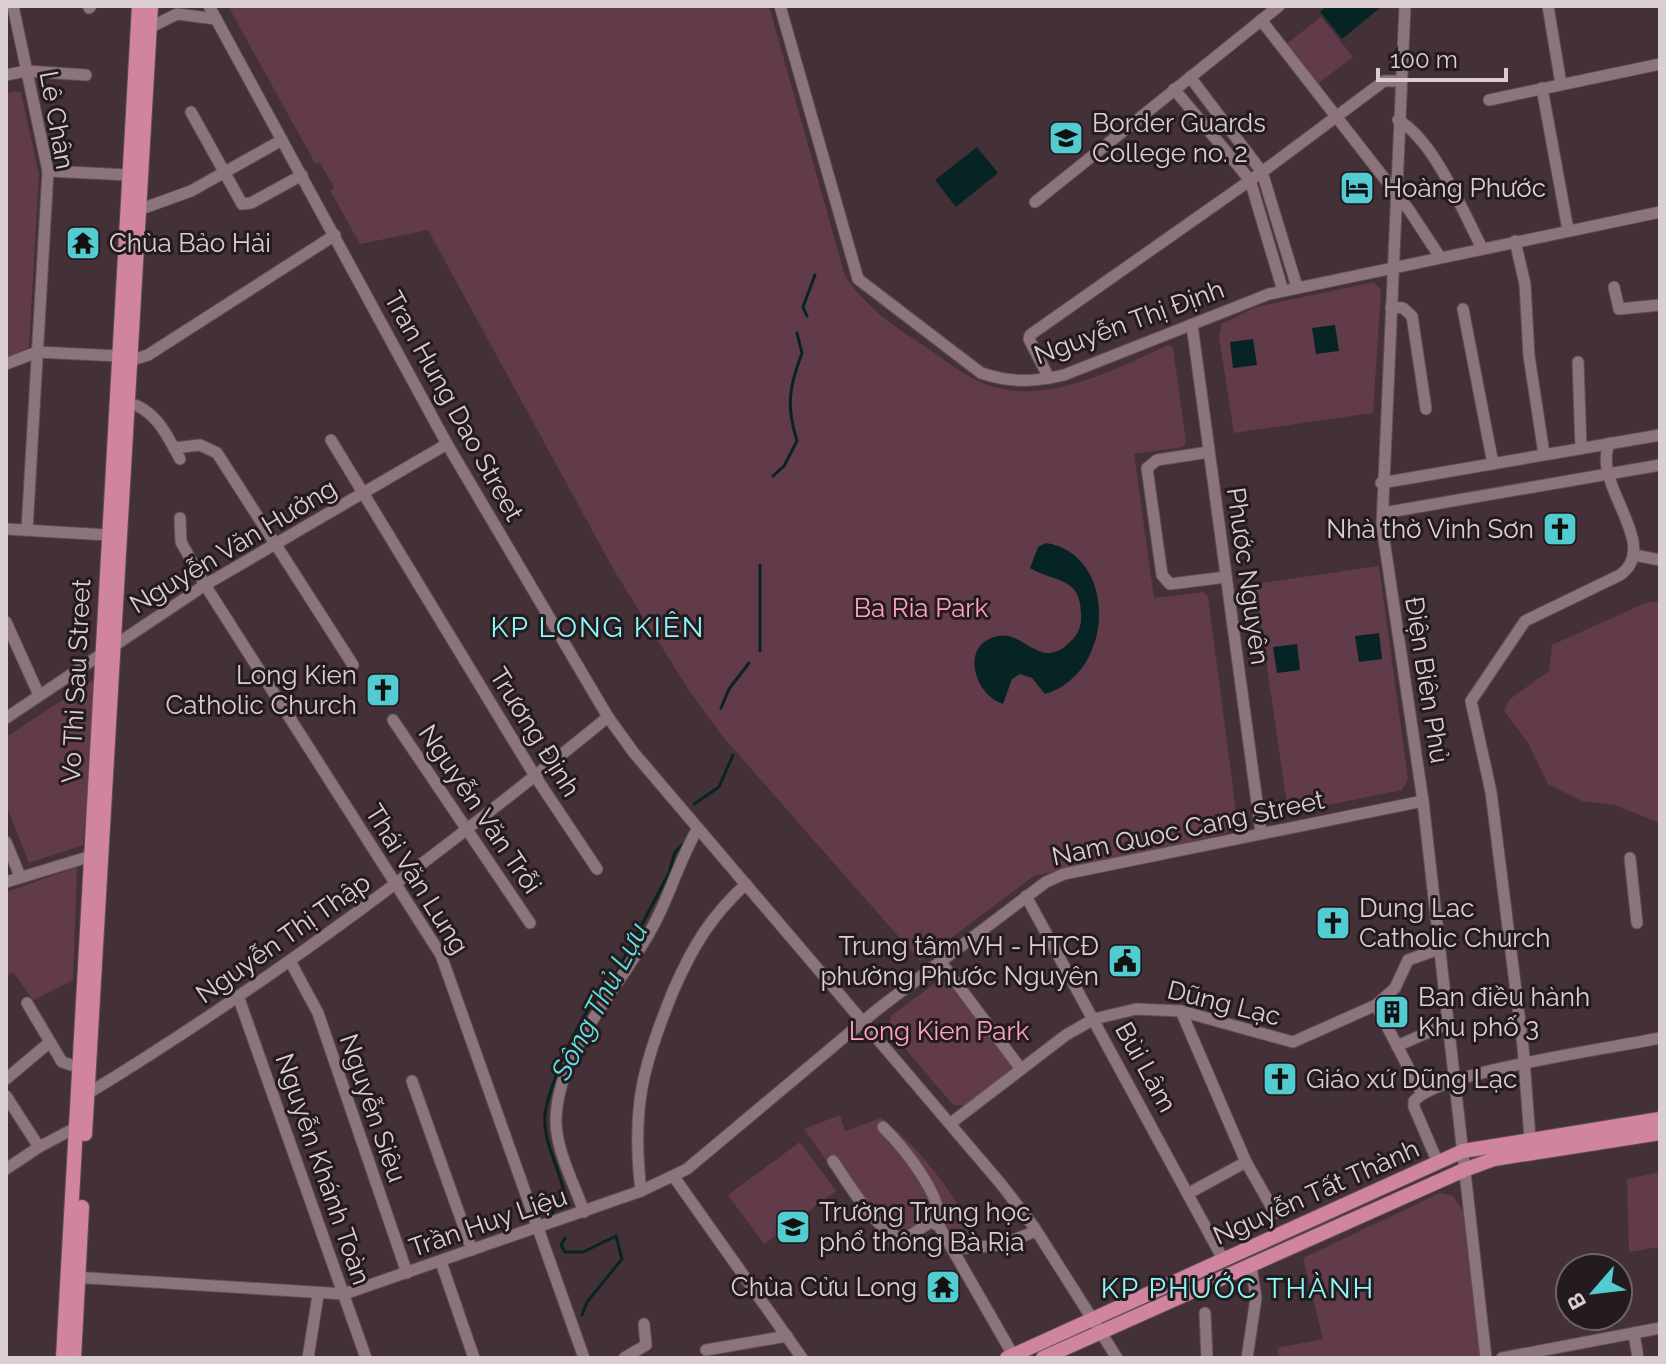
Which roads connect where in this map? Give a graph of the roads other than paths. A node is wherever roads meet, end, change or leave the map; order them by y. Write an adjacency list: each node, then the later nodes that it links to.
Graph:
1 (13, 6): 13 (street, Lê Chân)
2 (139, 6): 29 (main road, Vo Thi Sau Street)
3 (151, 6): 11 (main road, Vo Thi Sau Street)
4 (209, 6): 9 (street, Tran Hung Dao Street)
5 (780, 6): 53 (street, Nguyễn Thị Định)
6 (1279, 6): 10 (street)
7 (1405, 6): 17 (street, Điện Biên Phủ)
8 (1548, 6): 18 (street)
9 (216, 19): 11 (street); 25 (street, Tran Hung Dao Street)
10 (1261, 20): 16 (street); 23 (street)
11 (149, 28): 34 (main road, Vo Thi Sau Street)
12 (1660, 64): 18 (street)
13 (26, 71): 14 (street); 15 (street); 26 (street, Lê Chân)
14 (6, 75)
15 (86, 75)
16 (1190, 77): 20 (street); 27 (street)
17 (1401, 81): 23 (street); 24 (street, Điện Biên Phủ)
18 (1561, 84): 19 (street)
19 (1542, 88): 21 (street); 36 (street)
20 (1174, 89): 31 (street); 33 (street)
21 (1489, 100)
22 (191, 112): 28 (street)
23 (1337, 115): 27 (street); 32 (street)
24 (1398, 120): 32 (street, Điện Biên Phủ); 39 (street)
25 (282, 140): 28 (street); 30 (street, Tran Hung Dao Street)
26 (48, 171): 29 (street); 49 (street, Lê Chân)
27 (1262, 172): 31 (street); 42 (street)
28 (224, 174): 30 (street); 34 (street)
29 (129, 175): 50 (main road, Vo Thi Sau Street)
30 (302, 175): 37 (street, Tran Hung Dao Street)
31 (1250, 180): 44 (street); 53 (street)
32 (1395, 193): 40 (street); 41 (street, Điện Biên Phủ)
33 (1035, 202)
34 (141, 209): 50 (main road, Vo Thi Sau Street)
35 (1660, 212): 36 (street, Nguyễn Thị Định)
36 (1568, 230): 38 (street, Nguyễn Thị Định)
37 (335, 235): 50 (street); 59 (street, Tran Hung Dao Street)
38 (1515, 241): 39 (street, Nguyễn Thị Định); 62 (street)
39 (1482, 248): 40 (street, Nguyễn Thị Định)
40 (1440, 257): 41 (street, Nguyễn Thị Định)
41 (1393, 267): 42 (street, Nguyễn Thị Định); 46 (street, Điện Biên Phủ)
42 (1297, 287): 44 (street, Nguyễn Thị Định)
43 (1614, 287): 45 (street)
44 (1283, 291): 48 (street, Nguyễn Thị Định)
45 (1660, 305)
46 (1391, 307): 55 (street); 66 (street, Điện Biên Phủ)
47 (1463, 309): 63 (street)
48 (1192, 325): 53 (street, Nguyễn Thị Định); 61 (street, Phước Nguyên)
49 (37, 352): 50 (street); 52 (street); 71 (street, Lê Chân)
50 (125, 358): 54 (main road, Vo Thi Sau Street); 72 (main road, Vo Thi Sau Street)
51 (1578, 362): 60 (street)
52 (6, 364)
53 (1049, 378)
54 (129, 403): 73 (street); 79 (main road, Vo Thi Sau Street)
55 (1426, 409)
56 (1660, 435): 58 (street)
57 (331, 440): 67 (street, Trương Định)
58 (1610, 443): 60 (street); 65 (street)
59 (447, 444): 67 (street, Nguyễn Văn Hưởng); 82 (street, Tran Hung Dao Street)
60 (1581, 448): 62 (street)
61 (1209, 452): 76 (street, Phước Nguyên); 76 (street)
62 (1544, 454): 63 (street)
63 (1493, 464): 66 (street)
64 (1660, 465): 65 (street)
65 (1607, 474): 68 (street); 74 (street)
66 (1381, 483): 68 (street, Điện Biên Phủ)
67 (365, 492): 73 (street, Nguyễn Văn Hưởng); 85 (street, Trương Định)
68 (1383, 513): 86 (street, Điện Biên Phủ)
69 (180, 518): 77 (street, Thái Văn Lung)
70 (6, 529): 71 (street)
71 (27, 530): 72 (street)
72 (108, 535): 79 (main road, Vo Thi Sau Street)
73 (276, 543): 77 (street, Nguyễn Văn Hưởng); 80 (street)
74 (1634, 555): 75 (street); 114 (street)
75 (1660, 560)
76 (1226, 577): 89 (street, Phước Nguyên)
77 (205, 585): 79 (street, Nguyễn Văn Hưởng); 97 (street, Thái Văn Lung)
78 (6, 622): 81 (street)
79 (107, 650): 81 (street, Nguyễn Văn Hưởng); 91 (main road, Vo Thi Sau Street)
80 (353, 665)
81 (39, 695): 83 (street, Nguyễn Văn Hưởng)
82 (608, 717): 85 (street, Nguyễn Thị Thập); 87 (street, Tran Hung Dao Street)
83 (6, 718)
84 (393, 720): 88 (street, Nguyễn Văn Trỗi)
85 (535, 776): 88 (street, Nguyễn Thị Thập); 93 (street, Trương Định)
86 (1423, 801): 89 (street, Nam Quoc Cang Street); 101 (street, Điện Biên Phủ)
87 (698, 828): 96 (street, Tran Hung Dao Street); 138 (street)
88 (468, 831): 97 (street, Nguyễn Thị Thập); 99 (street, Nguyễn Văn Trỗi)
89 (1261, 832): 98 (street, Nam Quoc Cang Street)
90 (6, 842): 94 (street)
91 (96, 854): 94 (street); 115 (main road, Vo Thi Sau Street); 122 (main road, Vo Thi Sau Street)
92 (1630, 858): 100 (street)
93 (597, 869)
94 (20, 876): 95 (street)
95 (6, 882)
96 (746, 884): 109 (street, Tran Hung Dao Street); 136 (street)
97 (397, 886): 102 (street, Nguyễn Thị Thập); 141 (street, Thái Văn Lung)
98 (1026, 896): 103 (street, Nam Quoc Cang Street); 108 (street, Bùi Lâm)
99 (530, 923)
100 (1637, 923)
101 (1439, 949): 106 (street, Dũng Lạc); 110 (street, Điện Biên Phủ)
102 (290, 961): 104 (street, Nguyễn Thị Thập); 148 (street, Nguyễn Siêu)
103 (940, 961): 109 (street, Nam Quoc Cang Street); 116 (street)
104 (238, 996): 122 (street, Nguyễn Thị Thập); 150 (street, Nguyễn Khánh Toàn)
105 (27, 1003): 112 (street)
106 (1376, 1005): 107 (street, Dũng Lạc); 113 (street)
107 (1181, 1011): 108 (street, Dũng Lạc); 131 (street)
108 (1094, 1019): 116 (street, Dũng Lạc); 137 (street, Bùi Lâm)
109 (864, 1021): 124 (street, Tran Hung Dao Street); 135 (street, Trần Huy Liệu)
110 (1449, 1023): 113 (street); 118 (street, Điện Biên Phủ)
111 (1660, 1038): 114 (street)
112 (50, 1042): 115 (street); 117 (street)
113 (1397, 1046): 120 (street)
114 (1525, 1065): 118 (street); 127 (street)
115 (78, 1067): 122 (main road, Vo Thi Sau Street)
116 (1021, 1069): 124 (street, Dũng Lạc)
117 (6, 1079)
118 (1457, 1079): 120 (street); 129 (street, Điện Biên Phủ)
119 (412, 1081): 144 (street)
120 (1422, 1094): 132 (street)
121 (6, 1096): 128 (street)
122 (81, 1111): 128 (street, Nguyễn Thị Thập); 149 (main road, Vo Thi Sau Street); 149 (main road, Vo Thi Sau Street)
123 (1660, 1119): 127 (main road, Nguyễn Tất Thành)
124 (951, 1123): 142 (street, Tran Hung Dao Street)
125 (883, 1127): 140 (street)
126 (1660, 1133): 134 (main road, Nguyễn Tất Thành)
127 (1530, 1139): 129 (main road, Nguyễn Tất Thành)
128 (39, 1147): 133 (street, Nguyễn Thị Thập)
129 (1463, 1151): 132 (main road, Nguyễn Tất Thành); 134 (street, Điện Biên Phủ)
130 (833, 1161): 140 (street)
131 (1246, 1162): 137 (street); 139 (street)
132 (1438, 1163): 145 (main road, Nguyễn Tất Thành)
133 (6, 1169)
134 (1464, 1170): 147 (main road, Nguyễn Tất Thành); 174 (street, Điện Biên Phủ)
135 (674, 1177): 136 (street, Trần Huy Liệu); 158 (street)
136 (641, 1191): 138 (street, Trần Huy Liệu)
137 (1189, 1193): 145 (street, Bùi Lâm)
138 (584, 1212): 141 (street, Trần Huy Liệu)
139 (1275, 1213)
140 (939, 1226): 143 (street)
141 (538, 1228): 144 (street, Trần Huy Liệu); 167 (street, Thái Văn Lung)
142 (1036, 1231): 143 (street); 153 (street, Tran Hung Dao Street)
143 (954, 1249): 161 (street)
144 (472, 1250): 146 (street, Trần Huy Liệu)
145 (1224, 1261): 153 (main road, Nguyễn Tất Thành)
146 (441, 1262): 148 (street, Trần Huy Liệu); 166 (street)
147 (1251, 1266): 156 (main road, Nguyễn Tất Thành); 173 (street)
148 (407, 1273): 150 (street, Trần Huy Liệu)
149 (73, 1277): 151 (street, Trần Huy Liệu); 162 (main road, Vo Thi Sau Street); 163 (main road, Vo Thi Sau Street)
150 (344, 1294): 151 (street, Trần Huy Liệu); 165 (street, Nguyễn Khánh Toàn)
151 (318, 1295): 164 (street)
152 (1205, 1313): 172 (street)
153 (1094, 1319): 156 (street, Tran Hung Dao Street); 161 (main road, Nguyễn Tất Thành)
154 (644, 1324): 168 (street)
155 (1660, 1328): 157 (street)
156 (1102, 1333): 170 (main road, Nguyễn Tất Thành); 171 (street, Tran Hung Dao Street)
157 (1634, 1333): 160 (street); 176 (street)
158 (787, 1336): 159 (street); 169 (street)
159 (706, 1350)
160 (1524, 1356): 175 (street)
161 (1010, 1357)
162 (63, 1358)
163 (74, 1358)
164 (308, 1358)
165 (366, 1358)
166 (474, 1358)
167 (584, 1358)
168 (624, 1358)
169 (802, 1358)
170 (1043, 1358)
171 (1117, 1358)
172 (1207, 1358)
173 (1247, 1358)
174 (1486, 1358)
175 (1502, 1358)
176 (1638, 1358)

